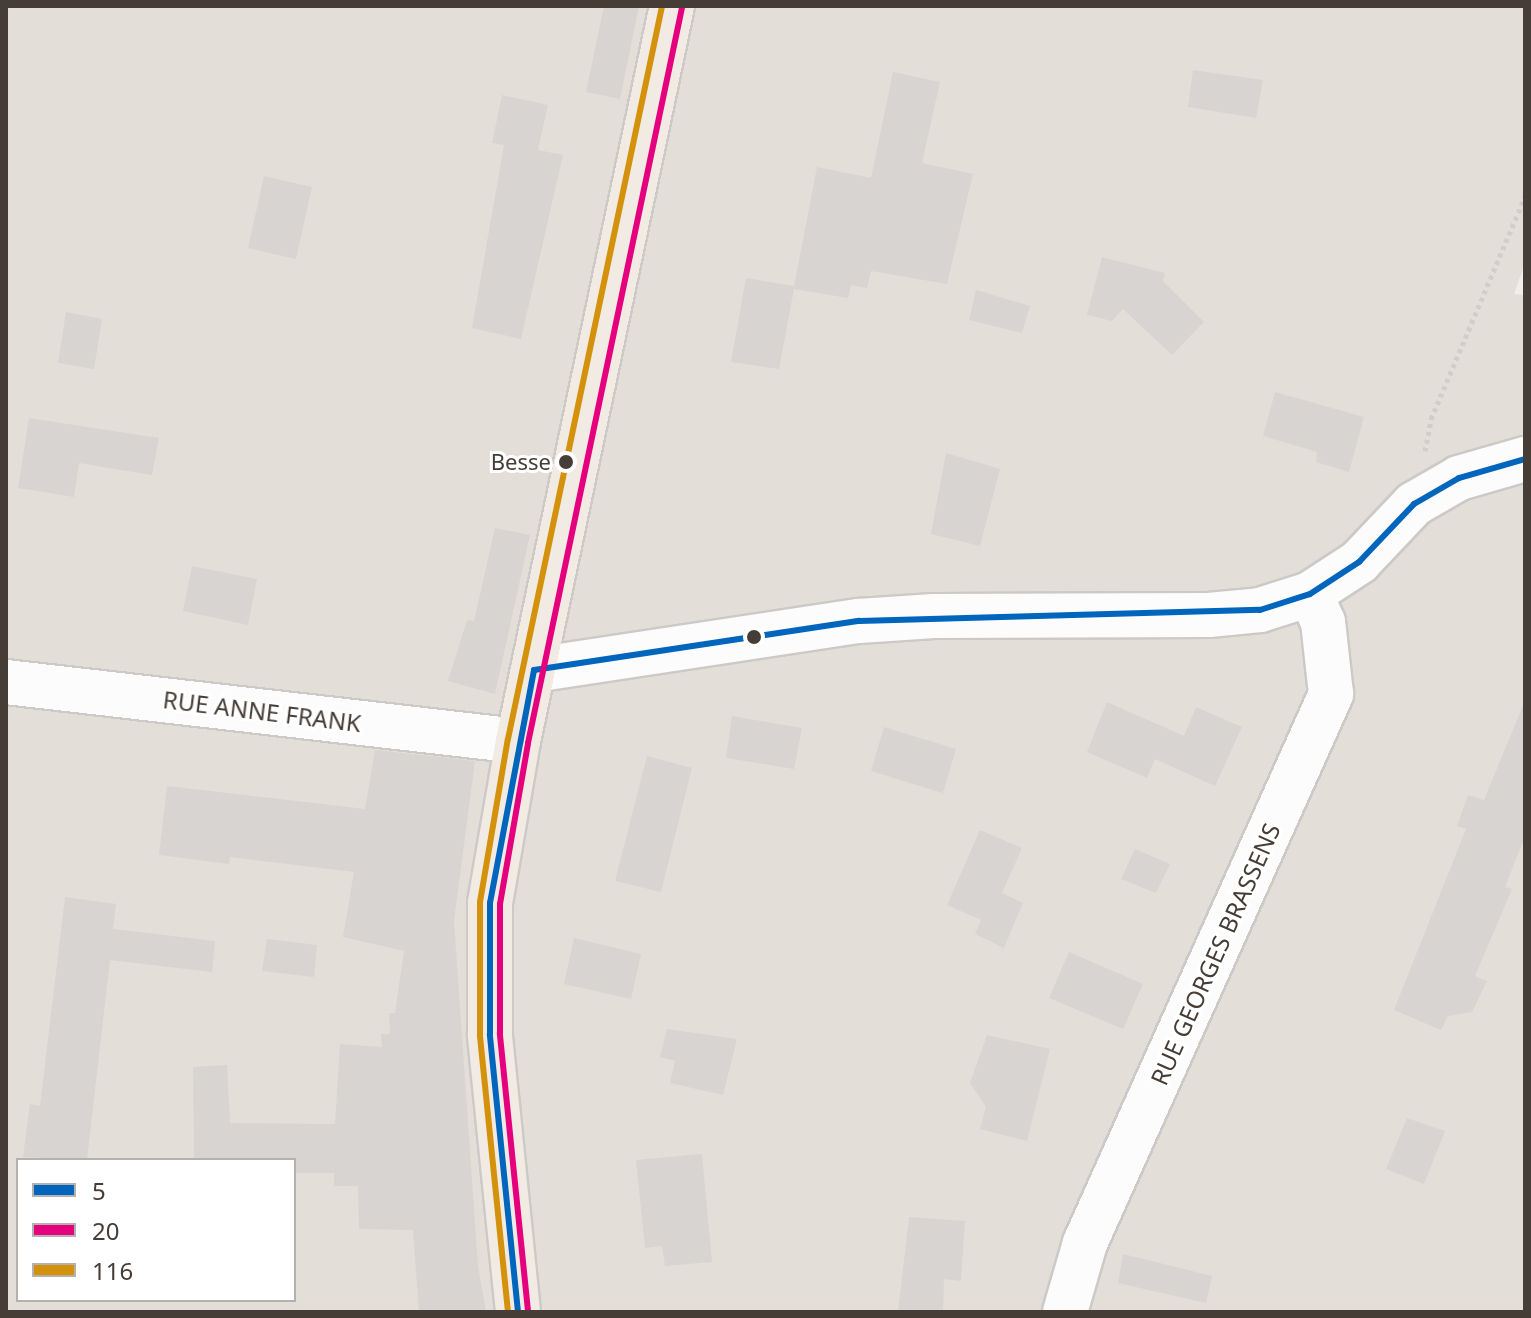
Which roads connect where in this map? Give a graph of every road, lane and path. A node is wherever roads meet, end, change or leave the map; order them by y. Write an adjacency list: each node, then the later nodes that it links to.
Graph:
1 (672, 6): 6 (main road)
2 (1525, 196): 4 (path)
3 (1525, 459): 4 (street)
4 (1414, 504): 5 (street)
5 (1310, 594): 6 (street); 10 (street, RUE GEORGES BRASSENS)
6 (534, 670): 8 (main road)
7 (6, 682): 8 (street, RUE ANNE FRANK)
8 (518, 741): 9 (main road)
9 (518, 1312)
10 (1065, 1312)

